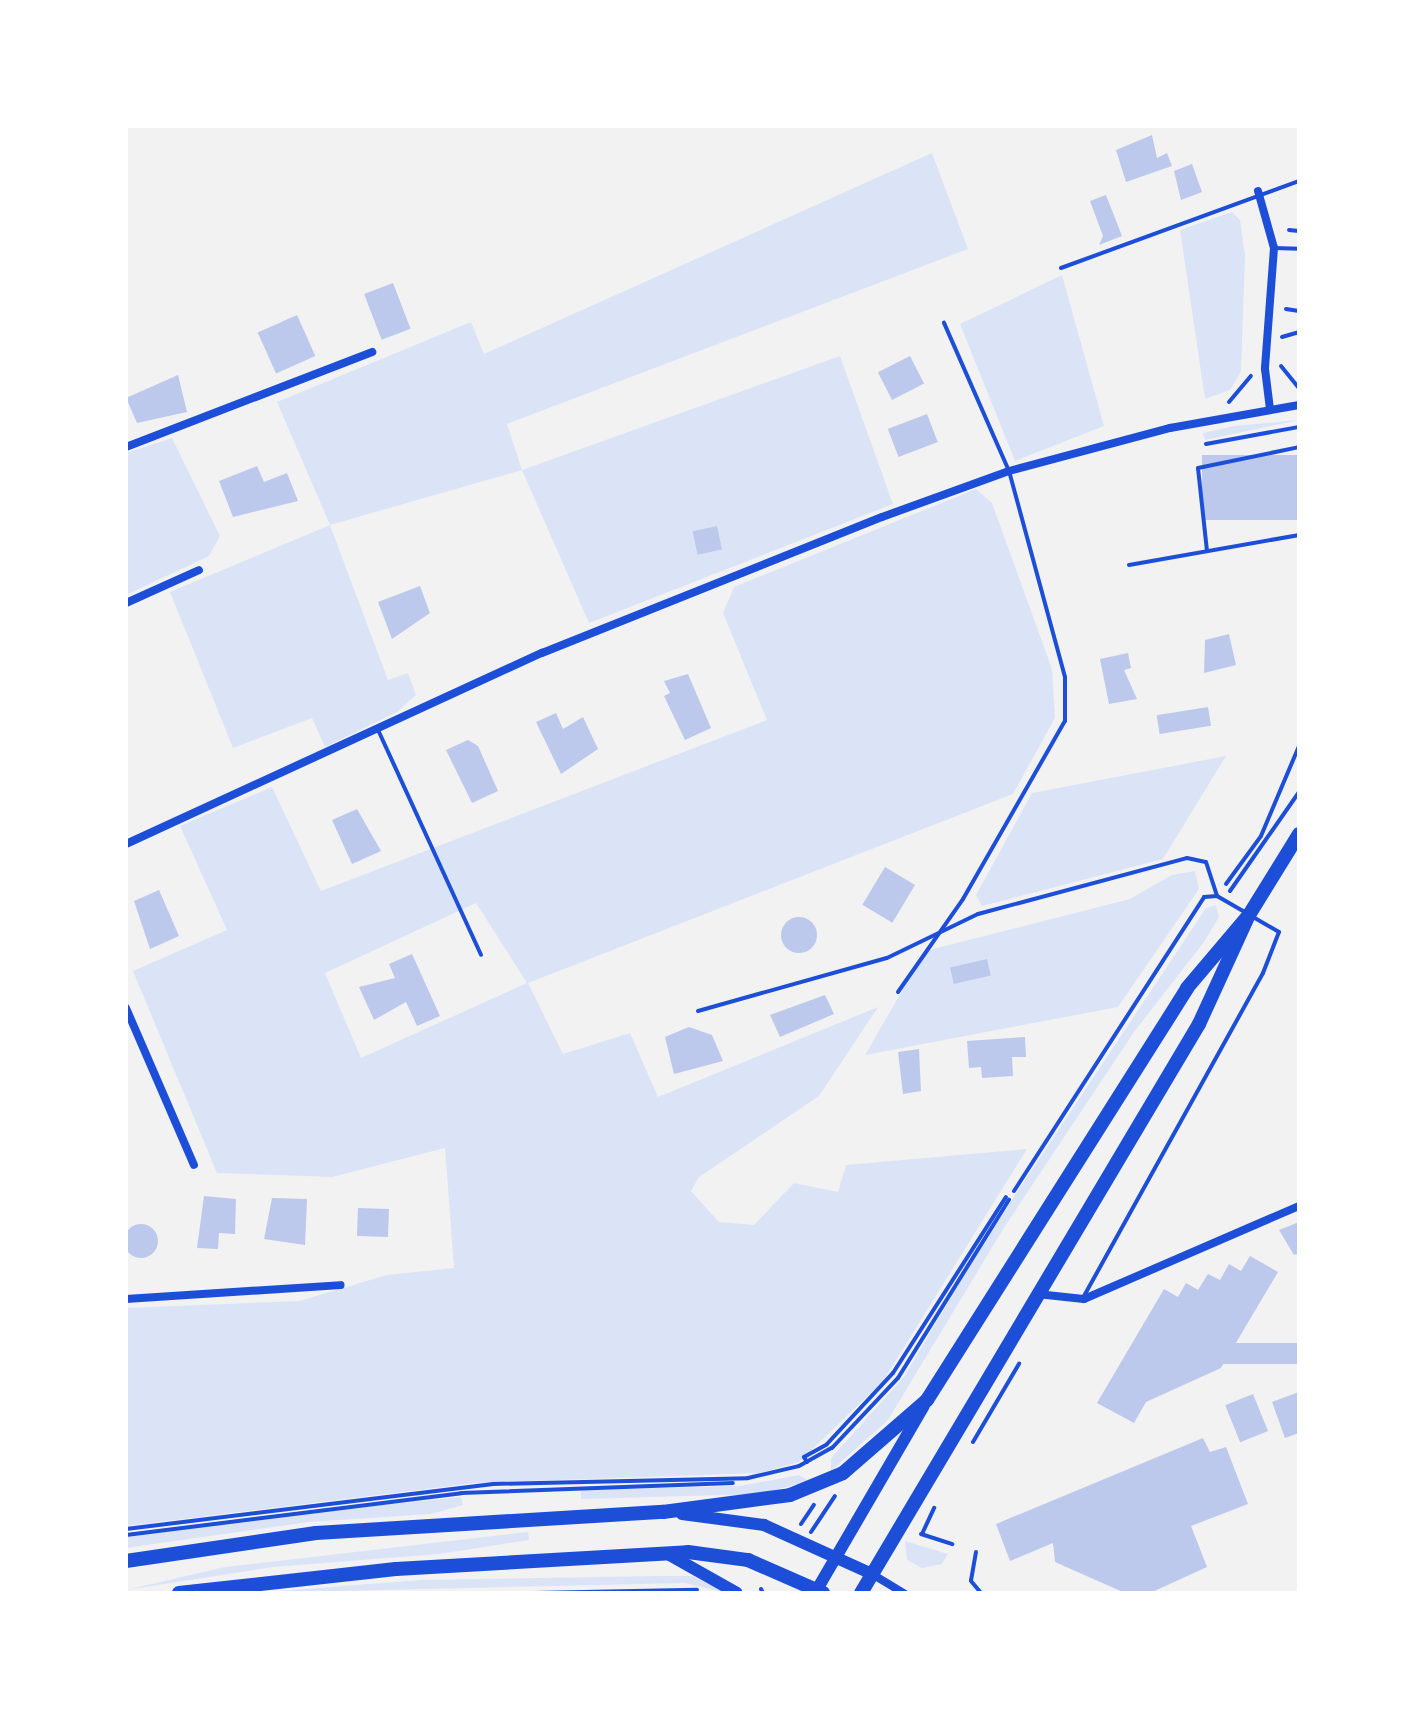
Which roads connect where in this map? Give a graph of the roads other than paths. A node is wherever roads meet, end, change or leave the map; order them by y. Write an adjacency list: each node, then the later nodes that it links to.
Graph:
1 (1299, 181): 2 (lane)
2 (1258, 191): 3 (street); 5 (lane)
3 (1274, 248): 4 (lane); 9 (street)
4 (1299, 249)
5 (1061, 268)
6 (944, 323): 12 (lane)
7 (372, 352): 10 (street)
8 (1299, 405): 9 (street)
9 (1270, 409): 12 (street)
10 (126, 447)
11 (1299, 447): 14 (lane)
12 (1009, 471): 18 (street); 23 (lane)
13 (1299, 535): 14 (lane)
14 (1207, 551): 15 (lane)
15 (1129, 565)
16 (199, 570): 17 (street)
17 (126, 603)
18 (379, 732): 20 (street); 24 (lane)
19 (1299, 834): 22 (main road)
20 (126, 844)
21 (1217, 896): 22 (lane); 23 (lane); 29 (lane)
22 (1249, 915): 32 (main road); 34 (lane); 35 (main road)
23 (931, 941): 25 (lane); 27 (lane)
24 (481, 955)
25 (898, 992)
26 (126, 1008): 28 (street)
27 (698, 1011)
28 (194, 1165)
29 (1014, 1191)
30 (1299, 1206): 34 (street)
31 (341, 1285): 33 (street)
32 (1037, 1294): 34 (street); 40 (main road)
33 (126, 1299)
34 (1084, 1299)
35 (927, 1400): 36 (main road); 38 (main road)
36 (663, 1512): 38 (main road); 39 (main road)
37 (666, 1553): 41 (main road); 42 (main road); 43 (main road)
38 (836, 1556): 40 (main road); 41 (main road)
39 (126, 1561)
40 (872, 1574): 44 (main road); 45 (street)
41 (818, 1592)
42 (179, 1593)
43 (737, 1593)
44 (861, 1593)
45 (904, 1593)

